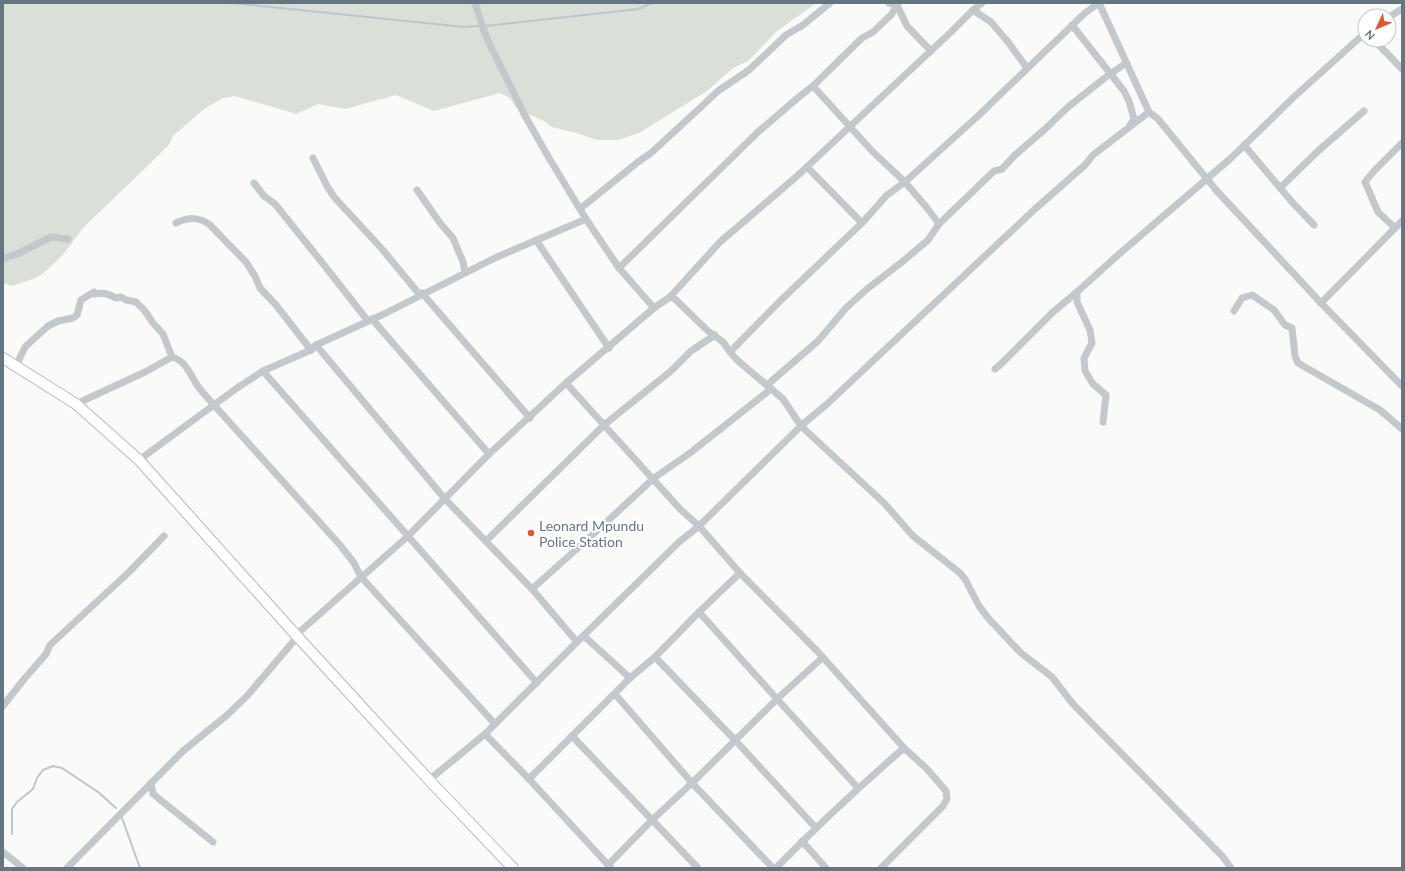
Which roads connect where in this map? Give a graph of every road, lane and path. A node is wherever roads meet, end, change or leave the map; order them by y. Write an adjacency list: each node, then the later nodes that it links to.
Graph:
1 (475, 3): 30 (street)
2 (830, 3): 30 (street)
3 (889, 3): 6 (street)
4 (982, 3): 7 (street)
5 (1099, 3): 8 (street); 12 (street)
6 (897, 5): 11 (street); 16 (street)
7 (973, 10): 11 (street); 13 (street)
8 (1072, 25): 13 (street); 15 (street)
9 (1357, 40): 22 (street)
10 (1382, 48): 14 (street)
11 (931, 51): 19 (street)
12 (1126, 63): 15 (street); 17 (street)
13 (1026, 68): 26 (street)
14 (1402, 69)
15 (1111, 74): 20 (street); 35 (street)
16 (813, 86): 19 (street); 41 (street)
17 (1149, 112): 20 (street); 25 (street)
18 (1364, 112): 28 (street)
19 (849, 127): 24 (street); 26 (street)
20 (1129, 127): 67 (street)
21 (1402, 143): 37 (street)
22 (1244, 145): 25 (street); 28 (street)
23 (313, 158): 44 (street)
24 (807, 167): 34 (street); 45 (street)
25 (1207, 179): 43 (street); 46 (street)
26 (905, 182): 34 (street); 35 (street)
27 (254, 184): 49 (street)
28 (1281, 187): 36 (street)
29 (416, 190): 42 (street)
30 (581, 208): 31 (street)
31 (586, 219): 39 (street); 41 (street)
32 (1402, 221): 37 (street)
33 (176, 223): 51 (street)
34 (862, 223): 53 (street)
35 (939, 224): 61 (street)
36 (1314, 225)
37 (1395, 228): 46 (street)
38 (68, 239): 40 (street)
39 (536, 240): 42 (street); 52 (street)
40 (3, 260)
41 (619, 268): 47 (street)
42 (465, 272): 44 (street)
43 (1077, 292): 57 (street); 65 (street)
44 (421, 294): 49 (street); 64 (street)
45 (670, 297): 47 (street); 50 (street)
46 (1321, 303): 60 (street)
47 (654, 308): 52 (street)
48 (1234, 311): 68 (street)
49 (370, 320): 51 (street); 69 (street)
50 (715, 335): 53 (street); 66 (street)
51 (313, 348): 58 (street); 72 (street)
52 (609, 348): 59 (street)
53 (730, 352): 61 (street)
54 (172, 358): 56 (street); 62 (street); 63 (street)
55 (4, 359): 56 (street)
56 (16, 366): 62 (street)
57 (995, 369)
58 (263, 371): 63 (street); 75 (street)
59 (566, 383): 64 (street); 66 (street)
60 (1402, 386)
61 (769, 387): 67 (street); 71 (street)
62 (76, 404): 70 (street)
63 (214, 405): 70 (street); 78 (street)
64 (530, 418): 69 (street)
65 (1103, 422)
66 (604, 425): 71 (street); 76 (street)
67 (801, 426): 73 (street); 114 (street)
68 (1402, 429)
69 (489, 454): 72 (street)
70 (139, 460): 81 (street)
71 (654, 478): 73 (street); 79 (street)
72 (445, 499): 75 (street); 76 (street)
73 (699, 526): 77 (street); 82 (street)
74 (164, 536): 90 (street)
75 (407, 537): 78 (street); 87 (street)
76 (486, 541): 79 (street)
77 (740, 573): 80 (street); 85 (street)
78 (362, 577): 81 (street); 91 (street)
79 (532, 589): 83 (street)
80 (699, 612): 84 (street); 89 (street)
81 (297, 636): 97 (street); 98 (street)
82 (584, 636): 83 (street); 86 (street)
83 (577, 642): 87 (street)
84 (655, 657): 86 (street); 94 (street)
85 (822, 658): 89 (street); 95 (street)
86 (630, 678): 88 (street)
87 (537, 683): 91 (street)
88 (615, 694): 93 (street); 99 (street)
89 (777, 700): 94 (street); 100 (street)
90 (3, 706)
91 (495, 724): 92 (street)
92 (485, 734): 96 (street); 97 (street)
93 (572, 736): 96 (street); 101 (street)
94 (735, 740): 99 (street); 102 (street)
95 (904, 748): 100 (street); 113 (street)
96 (529, 779): 106 (street)
97 (429, 780): 109 (street)
98 (152, 783): 104 (street); 108 (street)
99 (692, 783): 101 (street); 111 (street)
100 (858, 788): 102 (street)
101 (652, 820): 106 (street); 110 (street)
102 (816, 828): 103 (street)
103 (802, 841): 111 (street); 112 (street)
104 (213, 842)
105 (3, 852): 107 (street)
106 (610, 866)
107 (23, 868)
108 (67, 868)
109 (513, 868)
110 (698, 868)
111 (775, 868)
112 (826, 868)
113 (881, 868)
114 (1231, 868)

